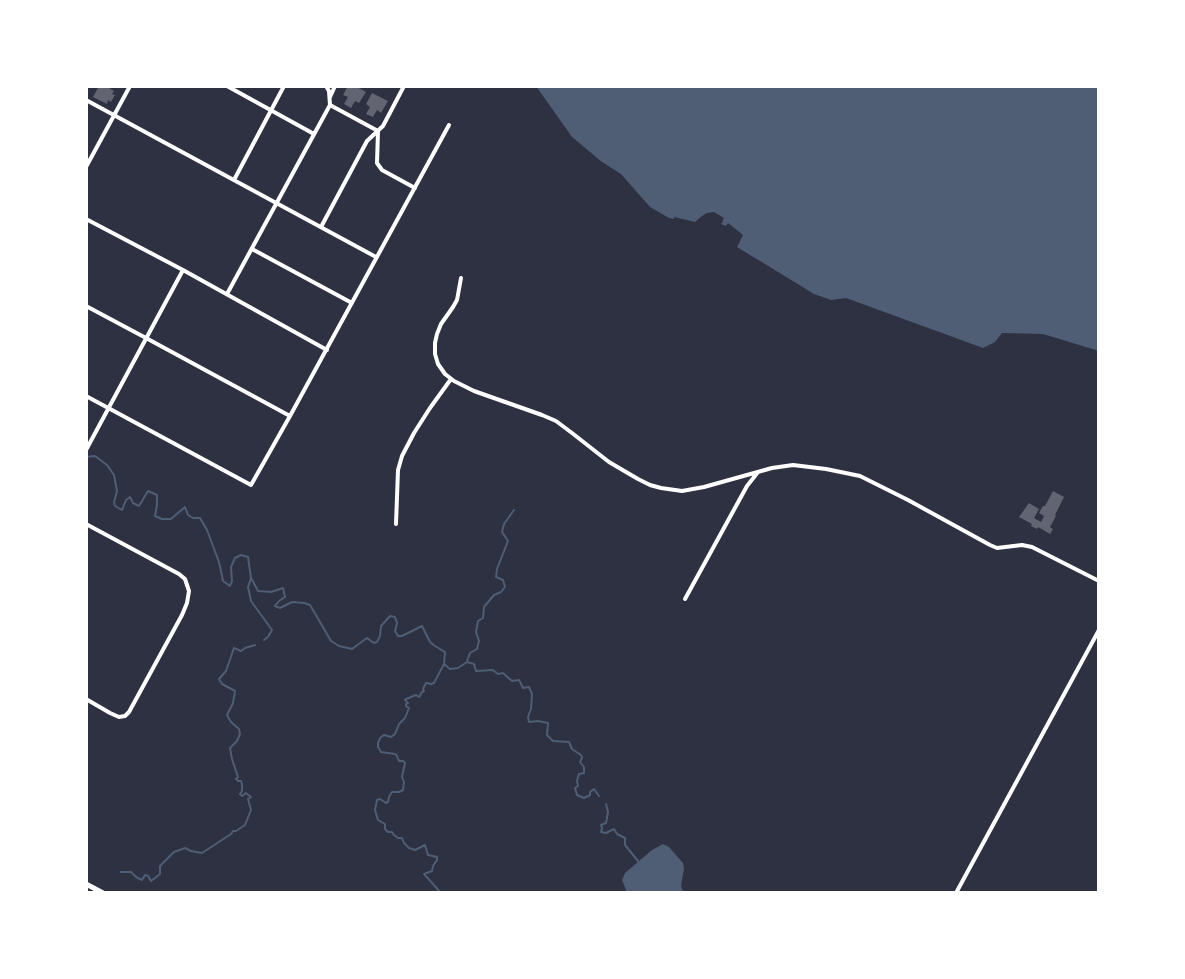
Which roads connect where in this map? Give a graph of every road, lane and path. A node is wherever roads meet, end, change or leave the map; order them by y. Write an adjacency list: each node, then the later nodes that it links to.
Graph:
1 (130, 86): 11 (street)
2 (227, 86): 10 (street)
3 (284, 86): 10 (street)
4 (326, 86): 7 (street)
5 (335, 86): 7 (street)
6 (404, 86): 13 (street)
7 (330, 97): 9 (street)
8 (86, 100): 11 (street)
9 (330, 105): 13 (street); 14 (street)
10 (270, 111): 14 (street); 16 (street)
11 (114, 116): 15 (street); 16 (street)
12 (449, 125): 17 (street)
13 (378, 131): 17 (street); 20 (street)
14 (314, 134): 18 (street)
15 (86, 167)
16 (234, 180): 18 (street)
17 (415, 188): 22 (street)
18 (277, 204): 20 (street); 21 (street)
19 (86, 219): 23 (street)
20 (321, 227): 22 (street)
21 (252, 249): 25 (street); 26 (street)
22 (376, 257): 26 (street)
23 (182, 270): 25 (street); 28 (street)
24 (461, 278): 30 (street)
25 (227, 294): 29 (street)
26 (352, 302): 29 (street)
27 (86, 306): 28 (street)
28 (146, 338): 32 (street); 33 (street)
29 (327, 350): 33 (street)
30 (451, 379): 35 (street); 37 (street)
31 (86, 396): 32 (street)
32 (109, 408): 33 (street); 34 (street)
33 (290, 416)
34 (86, 450)
35 (758, 472): 38 (street); 39 (street)
36 (86, 524): 41 (street)
37 (396, 524)
38 (1099, 582)
39 (685, 599)
40 (1099, 630): 44 (street)
41 (86, 699)
42 (86, 884): 43 (main road)
43 (103, 893)
44 (956, 893)

